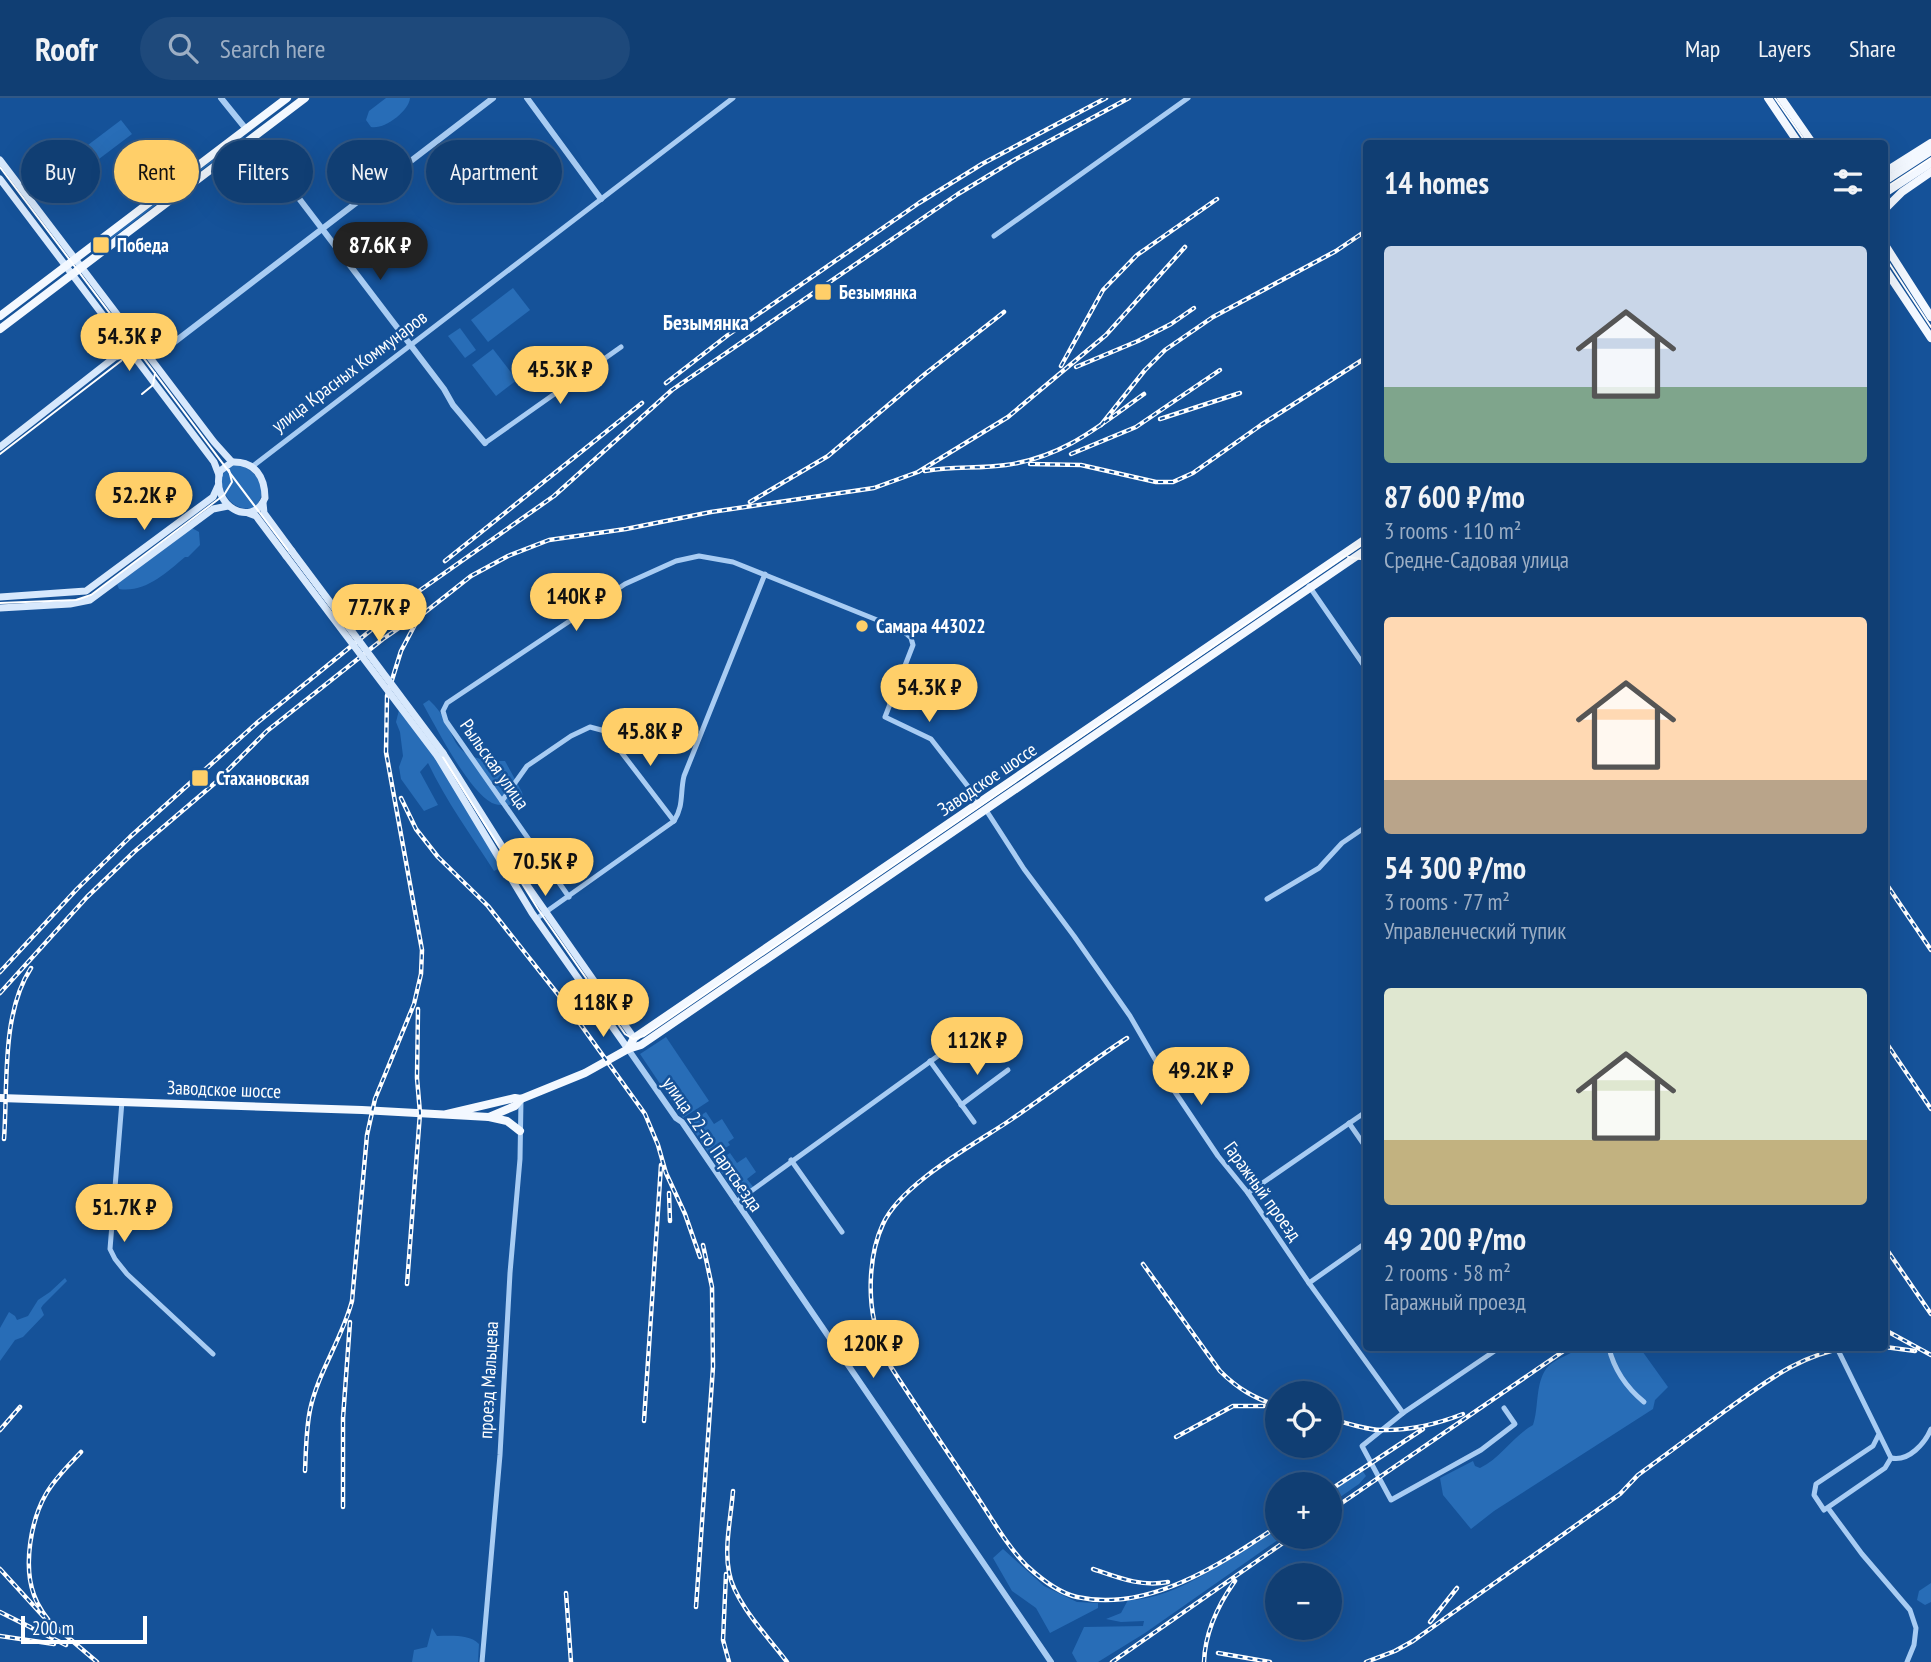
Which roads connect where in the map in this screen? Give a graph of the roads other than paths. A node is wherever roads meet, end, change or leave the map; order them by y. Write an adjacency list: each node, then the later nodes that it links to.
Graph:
1 (222, 98): 10 (street)
2 (287, 98): 10 (main road)
3 (305, 98): 11 (main road)
4 (493, 98): 25 (street)
5 (527, 98): 23 (street)
6 (733, 98): 23 (street, улица Красных Коммунаров)
7 (1188, 98): 26 (street)
8 (1768, 98): 12 (main road)
9 (1781, 98): 13 (main road)
10 (246, 130): 11 (main road); 27 (main road)
11 (253, 138): 25 (street); 28 (main road)
12 (1796, 140)
13 (1810, 140)
14 (1931, 143): 18 (main road)
15 (1931, 151): 21 (main road)
16 (0, 160): 30 (main road)
17 (1931, 163): 22 (main road)
18 (1888, 170)
19 (1931, 173): 24 (main road)
20 (0, 179): 31 (main road)
21 (1888, 179)
22 (1888, 191)
23 (601, 199): 39 (street, улица Красных Коммунаров)
24 (1888, 206)
25 (324, 229): 39 (street); 42 (street)
26 (994, 236)
27 (97, 243): 28 (main road); 30 (main road)
28 (103, 251): 30 (main road)
29 (1888, 251): 36 (main road)
30 (79, 263): 31 (main road); 42 (main road)
31 (70, 270): 33 (main road); 34 (main road); 41 (main road)
32 (1888, 274): 38 (main road)
33 (43, 284): 34 (main road); 35 (main road)
34 (50, 291): 37 (main road)
35 (0, 316)
36 (1931, 317)
37 (0, 329)
38 (1931, 337)
39 (409, 345): 43 (street); 46 (street, улица Красных Коммунаров)
40 (621, 347): 43 (street)
41 (133, 355): 42 (main road); 44 (main road); 47 (main road)
42 (150, 356): 45 (main road)
43 (485, 443)
44 (0, 447)
45 (232, 462): 46 (main road); 47 (main road)
46 (253, 466): 49 (main road)
47 (219, 475): 48 (main road)
48 (218, 486): 50 (main road); 57 (main road)
49 (263, 503): 51 (main road); 54 (main road, улица 22-го Партсъезда)
50 (228, 506): 51 (main road); 58 (main road)
51 (247, 513): 54 (main road, улица 22-го Партсъезда)
52 (1363, 541): 56 (main road, Заводское шоссе)
53 (1363, 551): 56 (main road, Заводское шоссе)
54 (289, 554): 61 (main road, улица 22-го Партсъезда, bridge)
55 (765, 574): 59 (street, Рыльская улица); 62 (street, Рыльская улица); 64 (street)
56 (1308, 584): 60 (street); 63 (main road, Заводское шоссе)
57 (0, 597)
58 (0, 608)
59 (913, 645): 63 (street, Гаражный проезд)
60 (1363, 664)
61 (441, 755): 68 (main road, улица 22-го Партсъезда); 69 (main road, улица 22-го Партсъезда)
62 (502, 802): 64 (street); 66 (street, Рыльская улица)
63 (983, 806): 70 (main road, Заводское шоссе); 88 (street, Гаражный проезд)
64 (674, 821): 66 (street)
65 (1363, 829): 67 (street)
66 (569, 897): 68 (street)
67 (1267, 899)
68 (547, 912): 69 (street); 71 (main road, улица 22-го Партсъезда)
69 (536, 919): 73 (main road, улица 22-го Партсъезда)
70 (804, 928): 71 (main road, Заводское шоссе); 73 (main road, Заводское шоссе)
71 (634, 1038): 73 (main road, Заводское шоссе)
72 (960, 1040): 74 (street)
73 (628, 1049): 77 (main road, Заводское шоссе); 89 (street, улица 22-го Партсъезда)
74 (930, 1061): 79 (street); 87 (street)
75 (1008, 1070): 79 (street)
76 (0, 1098): 78 (main road, Заводское шоссе)
77 (521, 1099): 80 (main road, Заводское шоссе); 82 (main road, Заводское шоссе); 85 (street, проезд Мальцева)
78 (122, 1101): 80 (main road, Заводское шоссе); 96 (street)
79 (961, 1105): 83 (street)
80 (447, 1114): 82 (main road, Заводское шоссе)
81 (1363, 1114): 84 (street)
82 (489, 1117): 85 (main road)
83 (974, 1122)
84 (1349, 1123): 86 (street); 88 (street)
85 (520, 1131): 104 (street, проезд Мальцева)
86 (1363, 1143)
87 (791, 1160): 89 (street); 90 (street)
88 (1248, 1193): 92 (street, Гаражный проезд)
89 (736, 1202): 105 (street, улица 22-го Партсъезда)
90 (842, 1232)
91 (1363, 1245): 92 (street)
92 (1309, 1283): 99 (street, Гаражный проезд)
93 (1493, 1351): 99 (street)
94 (1610, 1351): 97 (street)
95 (1838, 1351): 101 (street)
96 (213, 1354)
97 (1644, 1402)
98 (1504, 1408): 99 (street)
99 (1403, 1413)
100 (1931, 1429): 102 (street)
101 (1879, 1434): 102 (street); 103 (street)
102 (1891, 1458): 103 (street)
103 (1828, 1507): 106 (street)
104 (482, 1662)
105 (1051, 1662)
106 (1907, 1662)

